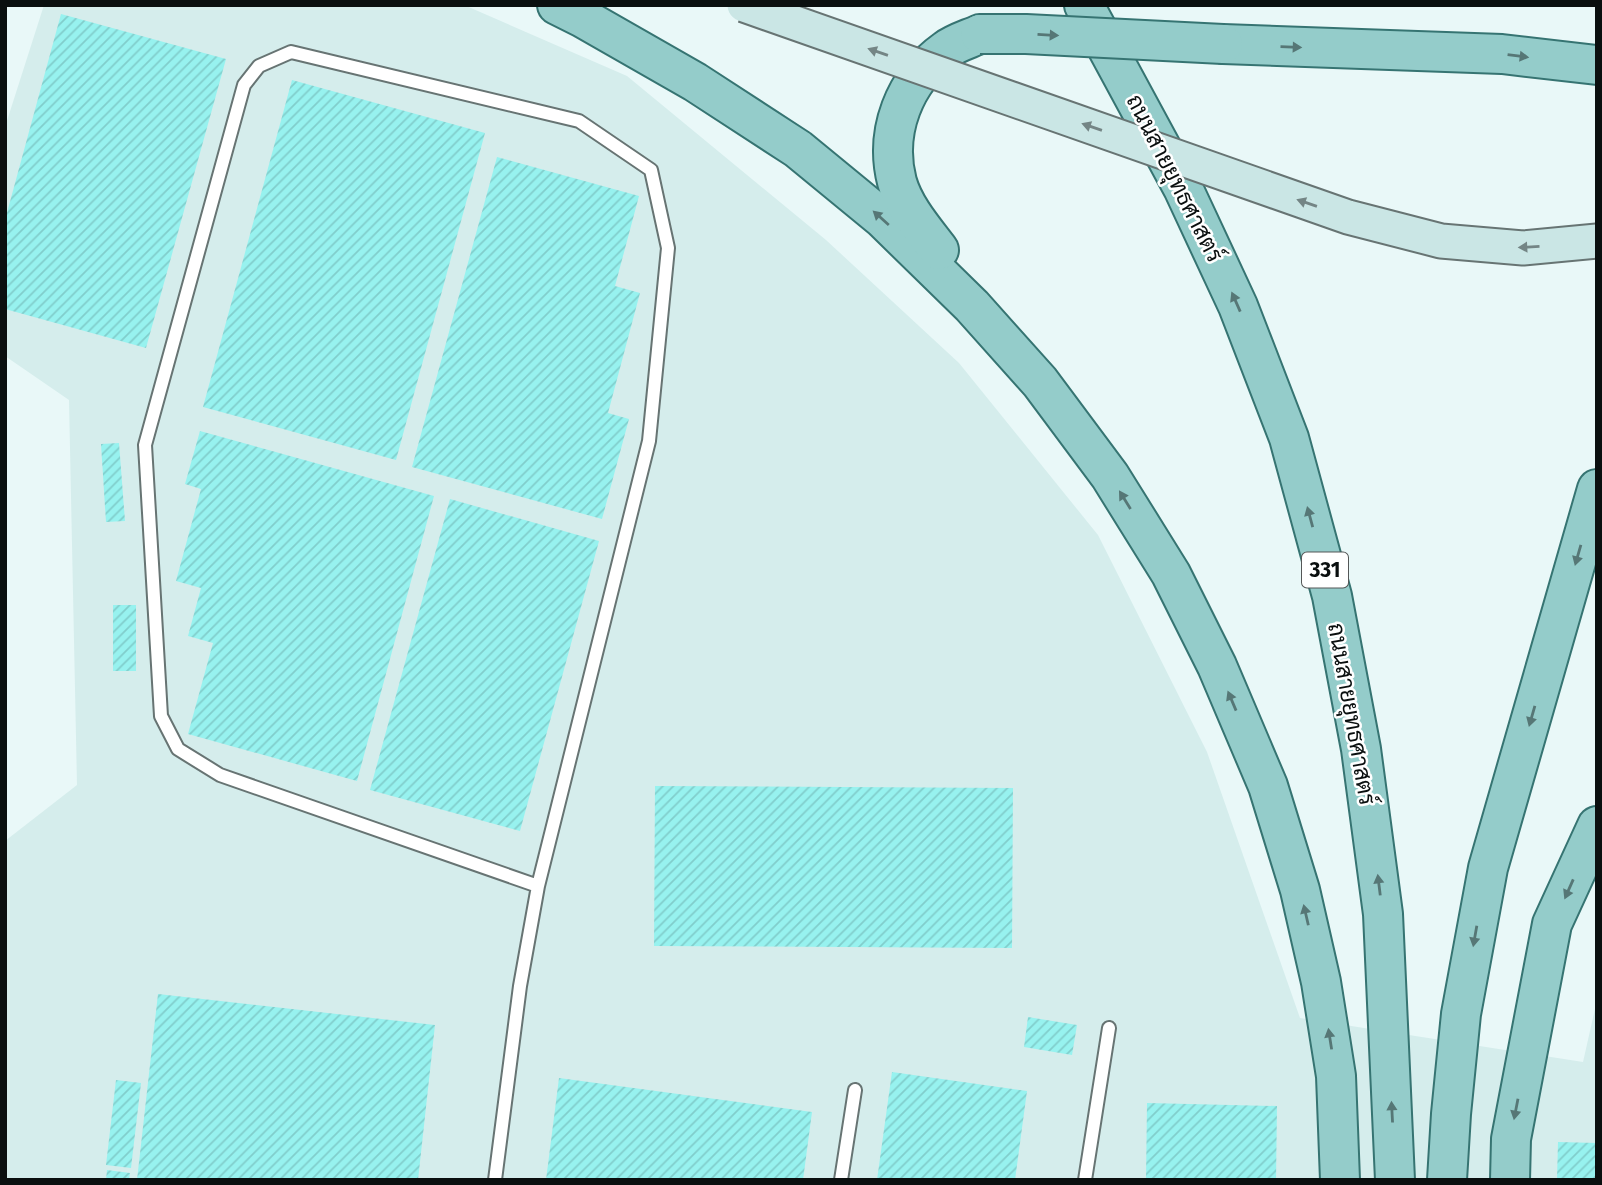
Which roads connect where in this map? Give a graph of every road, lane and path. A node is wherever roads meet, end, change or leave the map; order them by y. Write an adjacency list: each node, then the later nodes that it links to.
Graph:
1 (557, 5): 6 (main road, one-way to 1)
2 (744, 5): 5 (main road, one-way to 2, bridge)
3 (1084, 5): 16 (main road, ถนนสายยุทธศาสตร์ / 331, one-way to 3)
4 (1597, 65): 6 (main road, one-way to 4, bridge)
5 (1597, 241)
6 (1040, 382): 15 (main road, one-way to 6)
7 (1597, 489): 17 (main road, one-way to 17)
8 (1597, 826): 18 (main road, one-way to 18)
9 (538, 886): 9 (lane); 12 (lane)
10 (1109, 1028): 14 (lane)
11 (855, 1090): 13 (lane)
12 (495, 1180)
13 (841, 1180)
14 (1085, 1180)
15 (1340, 1180)
16 (1395, 1180)
17 (1447, 1180)
18 (1510, 1180)

